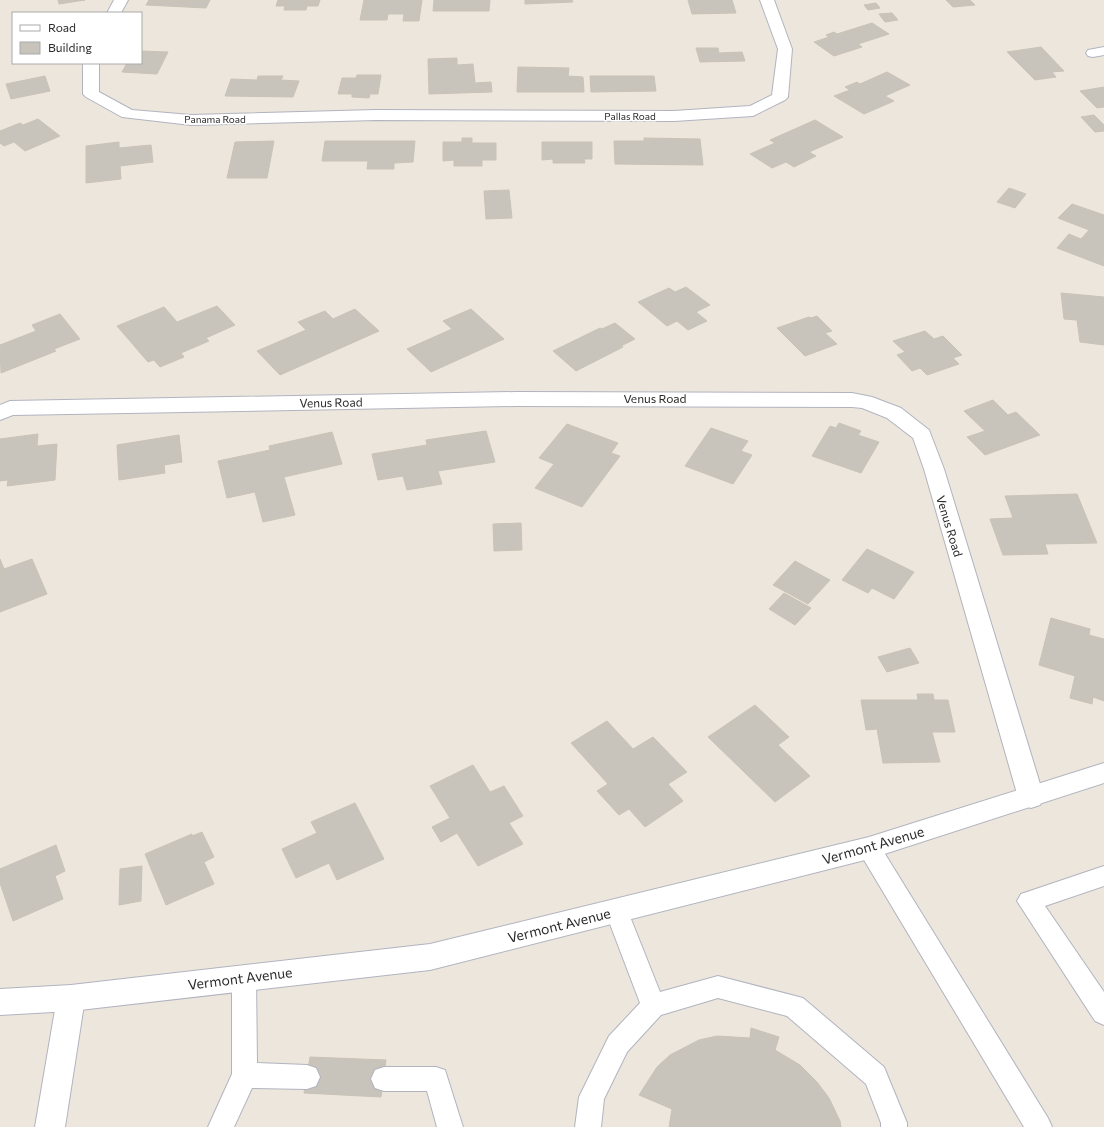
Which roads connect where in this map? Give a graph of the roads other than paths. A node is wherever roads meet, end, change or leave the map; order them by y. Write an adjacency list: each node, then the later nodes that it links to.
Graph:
1 (121, 0): 3 (street)
2 (767, 0): 5 (street, Pallas Road)
3 (115, 12)
4 (91, 64): 5 (street, Panama Road)
5 (376, 115)
6 (0, 413): 8 (street, Venus Road)
7 (1104, 773): 8 (street, Vermont Avenue)
8 (1031, 797): 9 (street, Vermont Avenue)
9 (869, 848): 11 (street, Vermont Avenue); 25 (lane)
10 (1104, 876): 16 (lane)
11 (617, 911): 12 (street, Vermont Avenue); 15 (lane)
12 (244, 977): 13 (street, Vermont Avenue); 17 (lane)
13 (71, 998): 14 (street, Vermont Avenue); 20 (street)
14 (0, 1002)
15 (653, 1006): 23 (lane); 24 (lane)
16 (1104, 1013)
17 (245, 1075): 18 (lane); 21 (lane)
18 (307, 1077)
19 (384, 1079): 22 (lane)
20 (50, 1127)
21 (221, 1127)
22 (450, 1127)
23 (588, 1127)
24 (894, 1127)
25 (1039, 1127)

